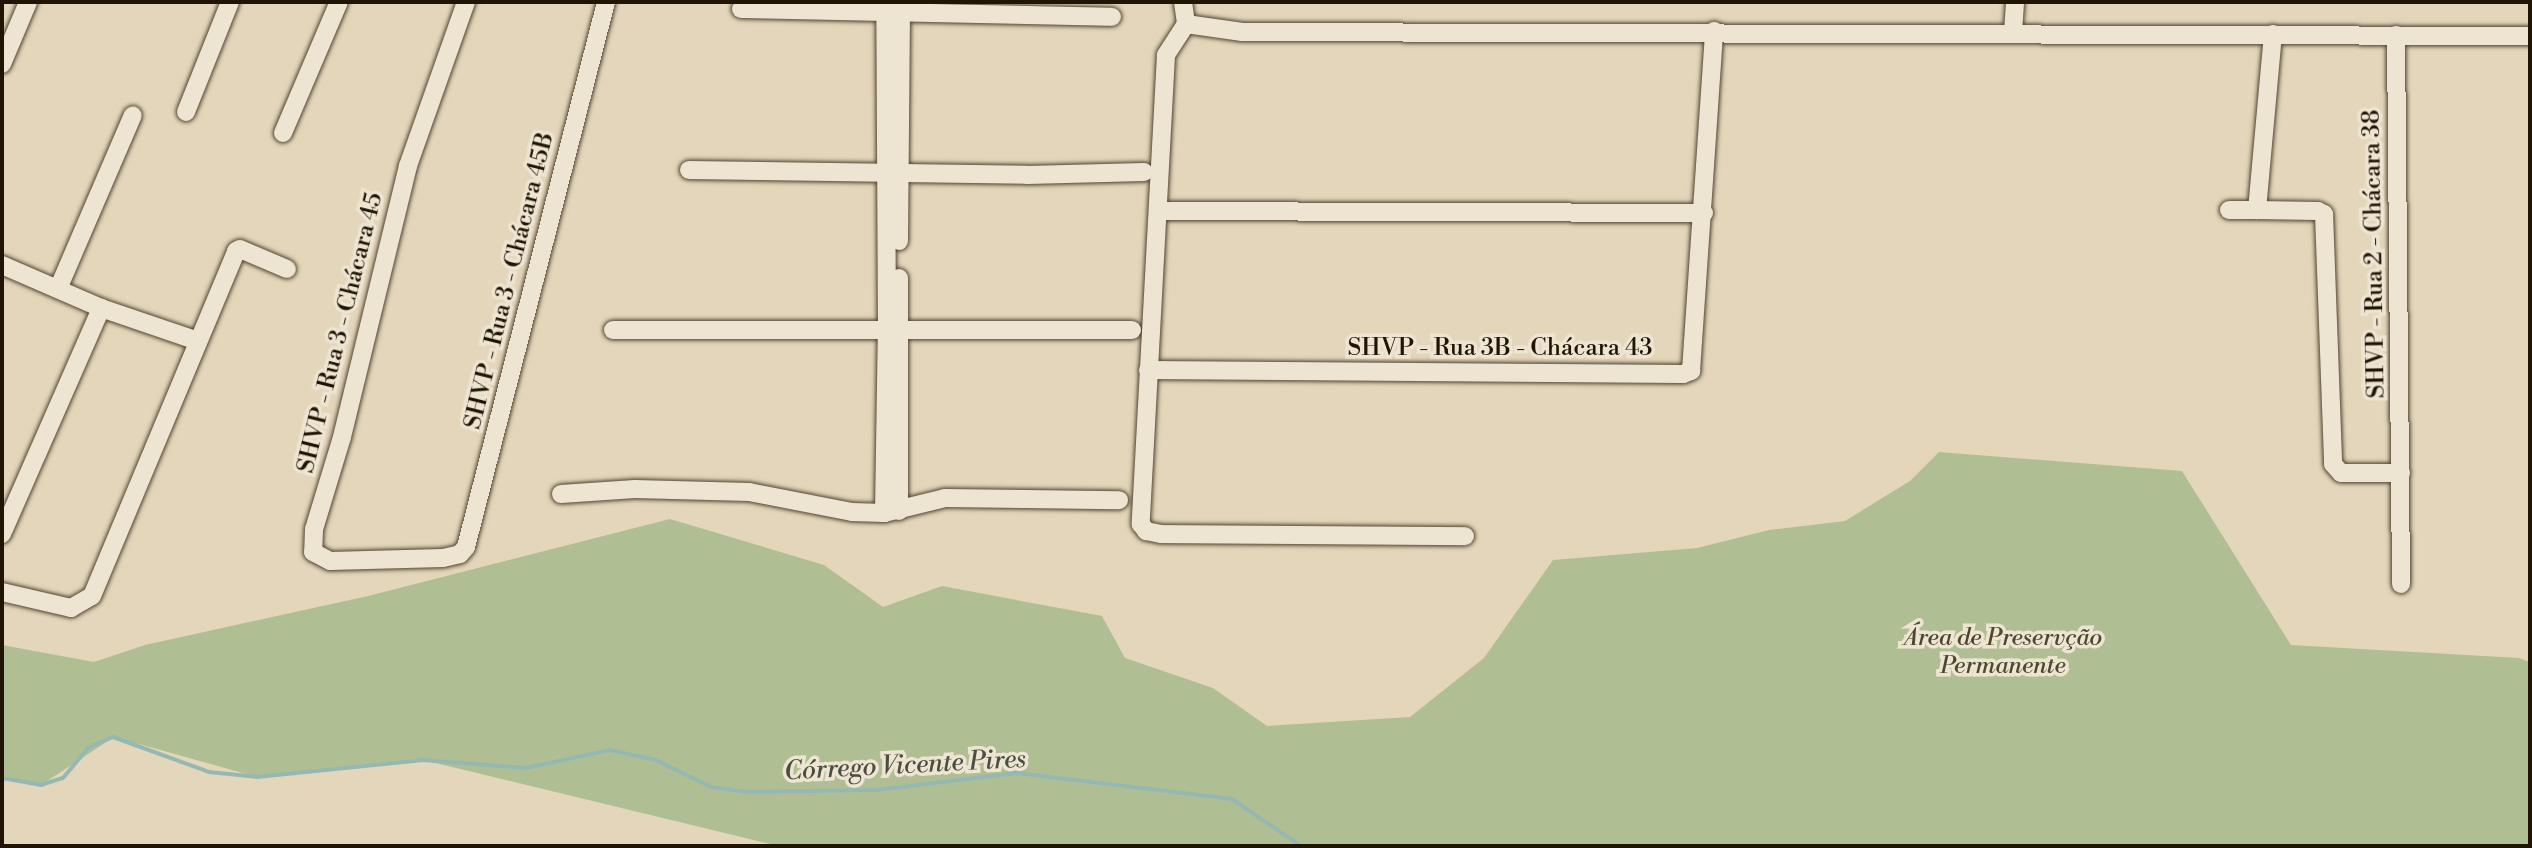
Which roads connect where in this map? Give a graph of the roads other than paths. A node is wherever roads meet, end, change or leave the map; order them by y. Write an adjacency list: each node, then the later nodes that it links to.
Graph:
1 (28, 2): 17 (street)
2 (230, 2): 18 (street)
3 (339, 2): 20 (street)
4 (466, 2): 43 (street, SHVP - Rua 3 - Chácara 45)
5 (606, 2): 43 (street, SHVP - Rua 3 - Chácara 45B)
6 (1183, 2): 11 (street)
7 (2015, 2): 13 (street)
8 (893, 8): 9 (street); 10 (street); 22 (street)
9 (741, 9)
10 (1112, 17)
11 (1186, 24): 12 (street); 26 (street)
12 (1714, 31): 13 (street); 27 (street, SHVP - Rua 3B - Chácara 43)
13 (2013, 32): 14 (street)
14 (2273, 34): 15 (street); 25 (street)
15 (2396, 35): 16 (street); 37 (street, SHVP - Rua 2 - Chácara 38)
16 (2530, 36)
17 (2, 64)
18 (186, 112)
19 (133, 115): 30 (street)
20 (283, 133)
21 (689, 170): 22 (street)
22 (892, 172): 23 (street); 34 (street)
23 (1144, 172)
24 (2229, 210): 25 (street, SHVP - Rua 2 - Chácara 38)
25 (2257, 210): 37 (street, SHVP - Rua 2 - Chácara 38)
26 (1158, 211): 27 (street); 36 (street)
27 (1704, 213): 36 (street, SHVP - Rua 3B - Chácara 43)
28 (2, 265): 30 (street)
29 (287, 269): 35 (street)
30 (58, 289): 31 (street)
31 (101, 308): 35 (street); 41 (street)
32 (613, 330): 34 (street)
33 (1132, 330): 34 (street)
34 (893, 331): 40 (street)
35 (198, 341): 45 (street)
36 (1148, 370): 42 (street)
37 (2401, 473): 44 (street, SHVP - Rua 2 - Chácara 38)
38 (561, 494): 40 (street)
39 (1119, 500): 40 (street)
40 (891, 512)
41 (2, 534)
42 (1465, 536)
43 (443, 558)
44 (2401, 584)
45 (2, 592)

